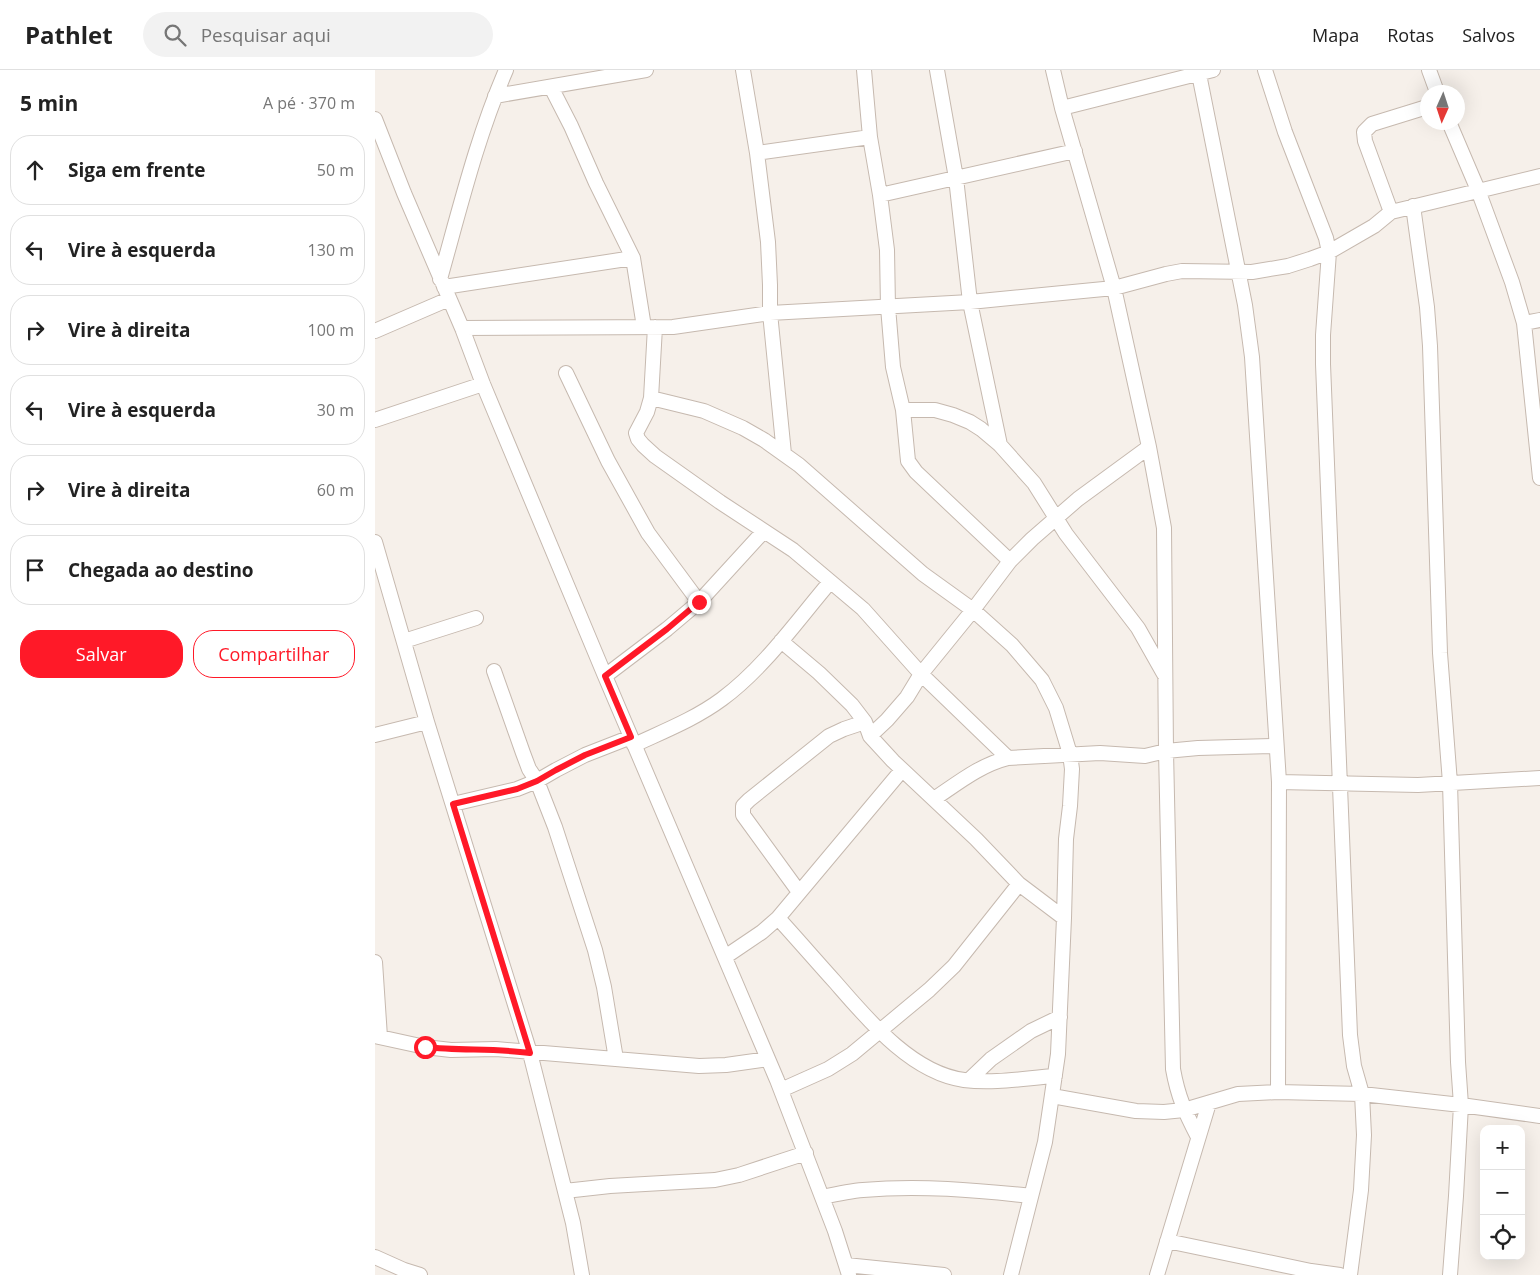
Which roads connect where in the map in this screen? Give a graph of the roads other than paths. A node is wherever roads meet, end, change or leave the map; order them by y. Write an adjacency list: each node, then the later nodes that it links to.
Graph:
1 (506, 70): 13 (street)
2 (646, 70): 12 (street)
3 (743, 70): 20 (street)
4 (865, 70): 18 (street)
5 (937, 70): 22 (street)
6 (1053, 70): 14 (street)
7 (1213, 70): 10 (street)
8 (1265, 70): 27 (street)
9 (1429, 70): 11 (street)
10 (1199, 74): 14 (street); 29 (street)
11 (1434, 85)
12 (551, 87): 13 (street); 28 (street)
13 (495, 96): 30 (street)
14 (1062, 108): 19 (street)
15 (1420, 109): 26 (street)
16 (375, 119): 30 (street)
17 (1452, 130): 23 (street)
18 (869, 137): 20 (street); 24 (street)
19 (1075, 151): 22 (street); 31 (street)
20 (757, 153): 34 (street)
21 (1540, 176): 23 (street)
22 (956, 178): 24 (street); 32 (street)
23 (1478, 190): 25 (street); 36 (street)
24 (880, 195): 33 (street)
25 (1413, 206): 26 (street); 77 (street)
26 (1391, 212): 27 (street)
27 (1329, 252): 29 (street); 76 (street)
28 (633, 258): 30 (street); 37 (street)
29 (1238, 272): 31 (street); 68 (street)
30 (445, 288): 38 (street); 39 (street)
31 (1114, 288): 32 (street); 46 (street)
32 (970, 302): 33 (street); 45 (street)
33 (888, 307): 34 (street); 43 (street)
34 (771, 313): 37 (street); 47 (street)
35 (1540, 320): 36 (street)
36 (1524, 323): 48 (street)
37 (649, 327): 38 (street); 42 (street)
38 (462, 328): 41 (street)
39 (375, 331)
40 (566, 373): 54 (street)
41 (483, 384): 44 (street); 61 (street)
42 (651, 398): 47 (street); 50 (street)
43 (903, 410): 45 (street); 52 (street)
44 (375, 420)
45 (1000, 445): 49 (street)
46 (1149, 447): 49 (street); 62 (street)
47 (784, 454): 55 (street)
48 (1540, 478)
49 (1055, 519): 52 (street); 62 (street)
50 (764, 531): 53 (street); 54 (street)
51 (375, 542): 57 (street)
52 (1010, 561): 55 (street)
53 (830, 582): 58 (street); 60 (street)
54 (699, 602): 61 (street)
55 (973, 610): 60 (street); 70 (street)
56 (477, 618): 57 (street)
57 (403, 641): 63 (street)
58 (781, 641): 64 (street); 67 (street)
59 (494, 671): 74 (street)
60 (921, 674): 66 (street); 71 (street)
61 (605, 676): 67 (street)
62 (1165, 676): 69 (street)
63 (427, 722): 65 (street); 79 (street)
64 (865, 722): 66 (street); 81 (street)
65 (375, 735)
66 (871, 736): 72 (street)
67 (633, 741): 74 (street); 84 (street)
68 (1276, 746): 69 (street); 75 (street)
69 (1166, 751): 70 (street); 100 (street)
70 (1070, 754): 71 (street); 83 (street)
71 (1009, 758): 78 (street)
72 (902, 770): 78 (street); 81 (street)
73 (1540, 778): 77 (street)
74 (537, 781): 79 (street); 90 (street)
75 (1279, 782): 76 (street); 95 (street)
76 (1339, 783): 77 (street); 96 (street)
77 (1449, 783): 99 (street)
78 (934, 799): 80 (street)
79 (453, 804): 89 (street)
80 (1019, 884): 83 (street); 87 (street)
81 (799, 892): 82 (street)
82 (778, 918): 84 (street); 87 (street)
83 (1064, 918): 86 (street)
84 (725, 957): 91 (street)
85 (375, 962): 88 (street)
86 (1060, 1017): 92 (street); 93 (street)
87 (880, 1032): 93 (street); 94 (street)
88 (377, 1037): 89 (street)
89 (530, 1053): 90 (street); 104 (street)
90 (616, 1059): 91 (street)
91 (768, 1059): 94 (street)
92 (1055, 1076): 93 (street); 97 (street)
93 (969, 1080)
94 (781, 1090): 103 (street)
95 (1279, 1092): 96 (street); 98 (street)
96 (1362, 1094): 99 (street); 116 (street)
97 (1052, 1096): 100 (street); 105 (street)
98 (1209, 1104): 100 (street); 102 (street)
99 (1461, 1105): 101 (street); 117 (street)
100 (1184, 1110): 102 (street)
101 (1540, 1116)
102 (1198, 1136): 107 (street)
103 (805, 1153): 104 (street); 106 (street)
104 (565, 1191): 111 (street)
105 (1031, 1196): 106 (street); 113 (street)
106 (822, 1197): 109 (street)
107 (1167, 1241): 114 (street); 115 (street)
108 (375, 1257): 110 (street)
109 (847, 1270): 112 (street)
110 (420, 1275)
111 (581, 1275)
112 (944, 1275)
113 (1011, 1275)
114 (1157, 1275)
115 (1339, 1275)
116 (1350, 1275)
117 (1450, 1275)

